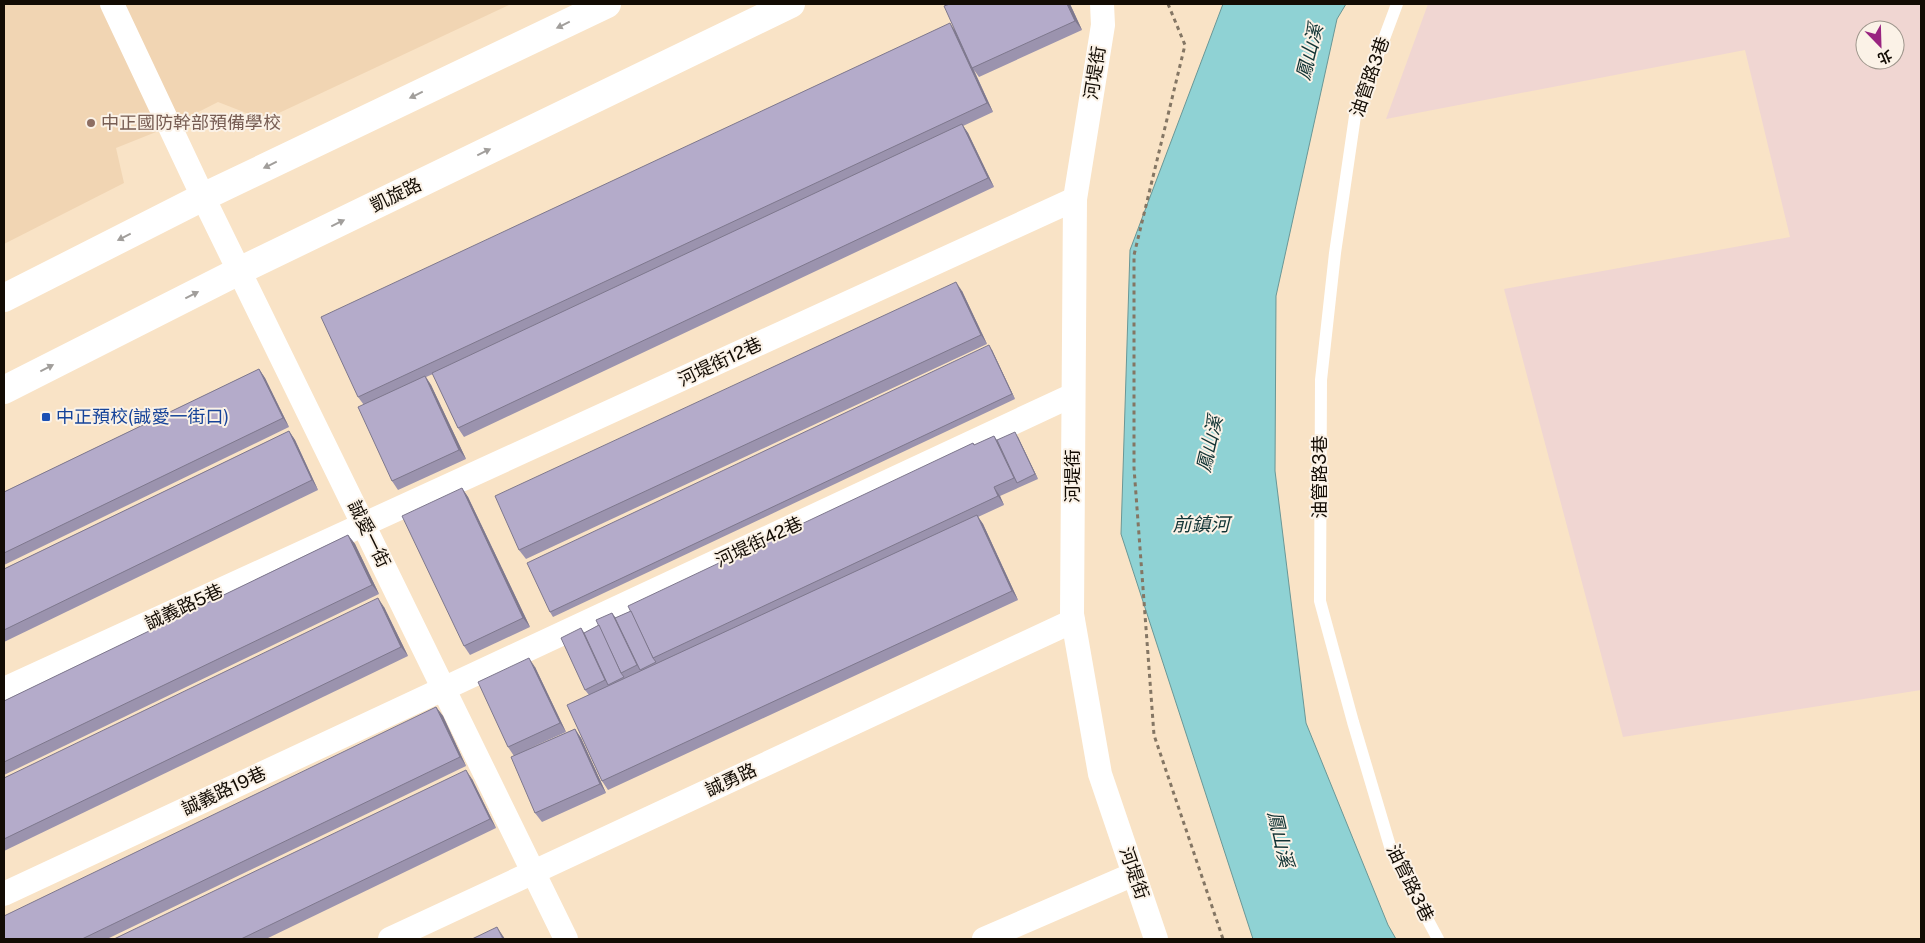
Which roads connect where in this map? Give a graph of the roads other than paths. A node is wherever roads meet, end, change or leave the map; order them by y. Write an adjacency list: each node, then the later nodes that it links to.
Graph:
1 (112, 4): 6 (street, 誠愛一街)
2 (607, 4): 6 (street, one-way to 6)
3 (791, 4): 8 (street, 凱旋路, one-way to 3)
4 (1102, 4): 7 (street, 河堤街)
5 (1397, 4): 23 (lane, 油管路3巷)
6 (203, 197): 8 (street, 誠愛一街); 9 (street, one-way to 9)
7 (1075, 199): 11 (street, 河堤街); 12 (street, 河堤街12巷)
8 (239, 271): 10 (street, 凱旋路, one-way to 8); 12 (street, 誠愛一街)
9 (4, 298)
10 (4, 390)
11 (1073, 395): 13 (street, 河堤街); 15 (street, 河堤街42巷)
12 (364, 524): 14 (street, 誠義路5巷); 15 (street, 誠愛一街)
13 (1073, 621): 16 (street, 誠勇路); 17 (street, 河堤街)
14 (4, 689)
15 (444, 689): 16 (street, 誠愛一街); 18 (street, 誠義路19巷)
16 (534, 872): 19 (street, 誠勇路); 20 (street, 誠愛一街)
17 (1134, 874): 21 (street); 22 (street, 河堤街)
18 (4, 894)
19 (390, 939)
20 (566, 939)
21 (984, 939)
22 (1156, 939)
23 (1438, 939)

